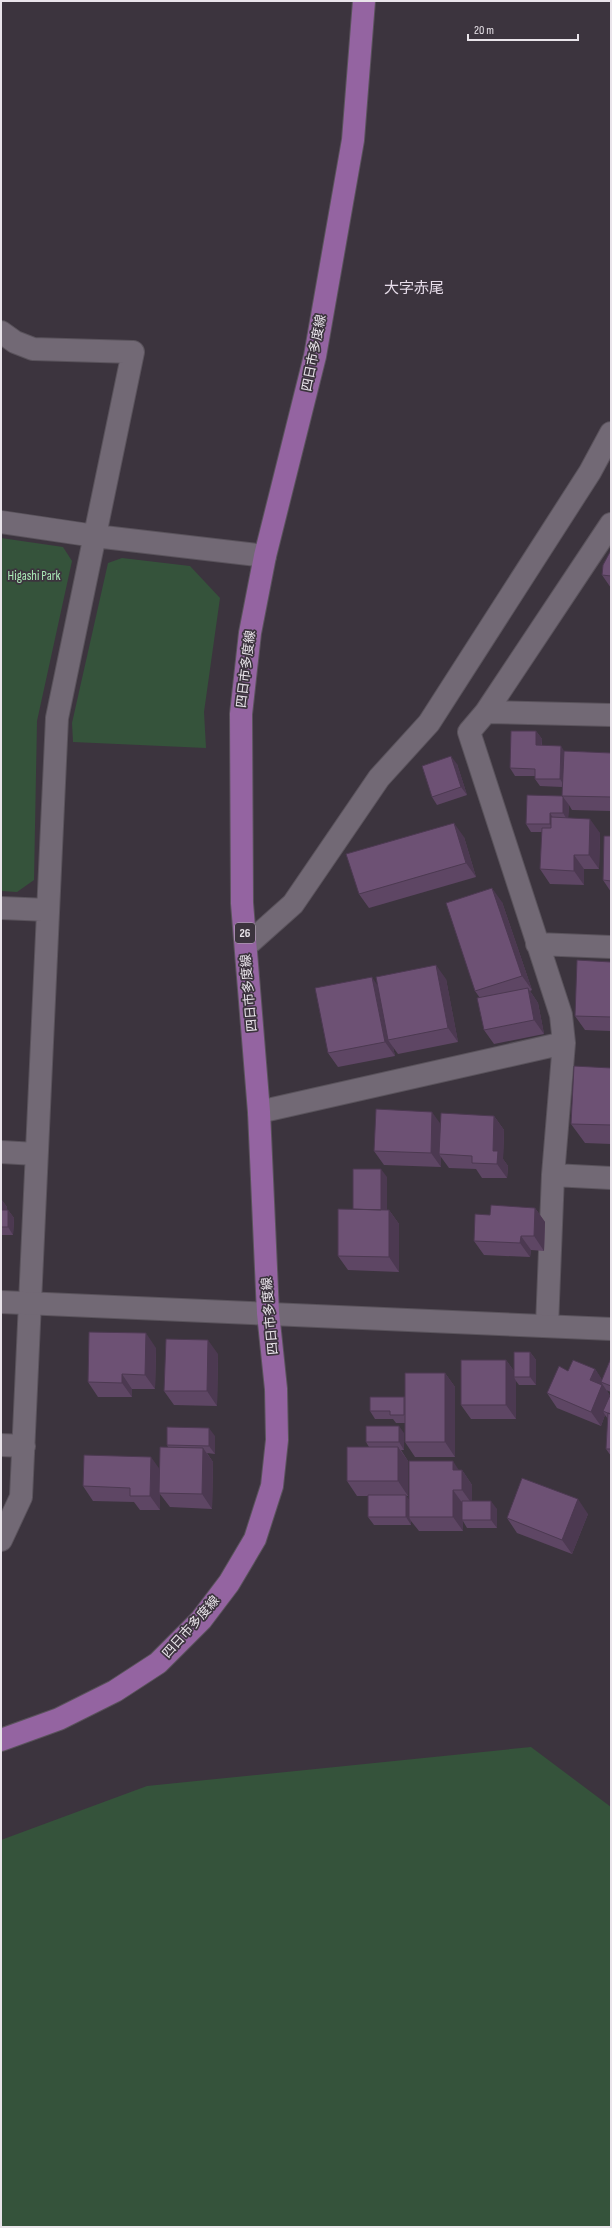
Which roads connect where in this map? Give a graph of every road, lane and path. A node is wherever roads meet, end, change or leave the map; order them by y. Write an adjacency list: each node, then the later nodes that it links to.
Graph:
1 (364, 1): 7 (main road, 四日市多度線 / 26)
2 (1, 332): 6 (street)
3 (611, 433): 13 (street)
4 (1, 522): 6 (street)
5 (611, 524): 8 (street)
6 (95, 536): 7 (street); 11 (street)
7 (265, 556): 13 (main road, 四日市多度線 / 26)
8 (486, 712): 9 (street); 12 (street)
9 (611, 715)
10 (1, 908): 11 (street)
11 (48, 910): 18 (street)
12 (537, 944): 14 (street); 15 (street)
13 (246, 946): 16 (main road, 四日市多度線 / 26)
14 (611, 947)
15 (564, 1043): 16 (street); 19 (street)
16 (259, 1112): 23 (main road, 四日市多度線 / 26)
17 (1, 1152): 18 (street)
18 (36, 1154): 22 (street)
19 (554, 1175): 20 (street); 24 (street)
20 (611, 1178)
21 (1, 1302): 22 (street)
22 (30, 1303): 23 (street); 27 (street)
23 (268, 1313): 24 (street); 29 (main road, 四日市多度線 / 26)
24 (547, 1326): 25 (street)
25 (611, 1329)
26 (1, 1445): 27 (street)
27 (24, 1446): 28 (street)
28 (1, 1540)
29 (1, 1740)

